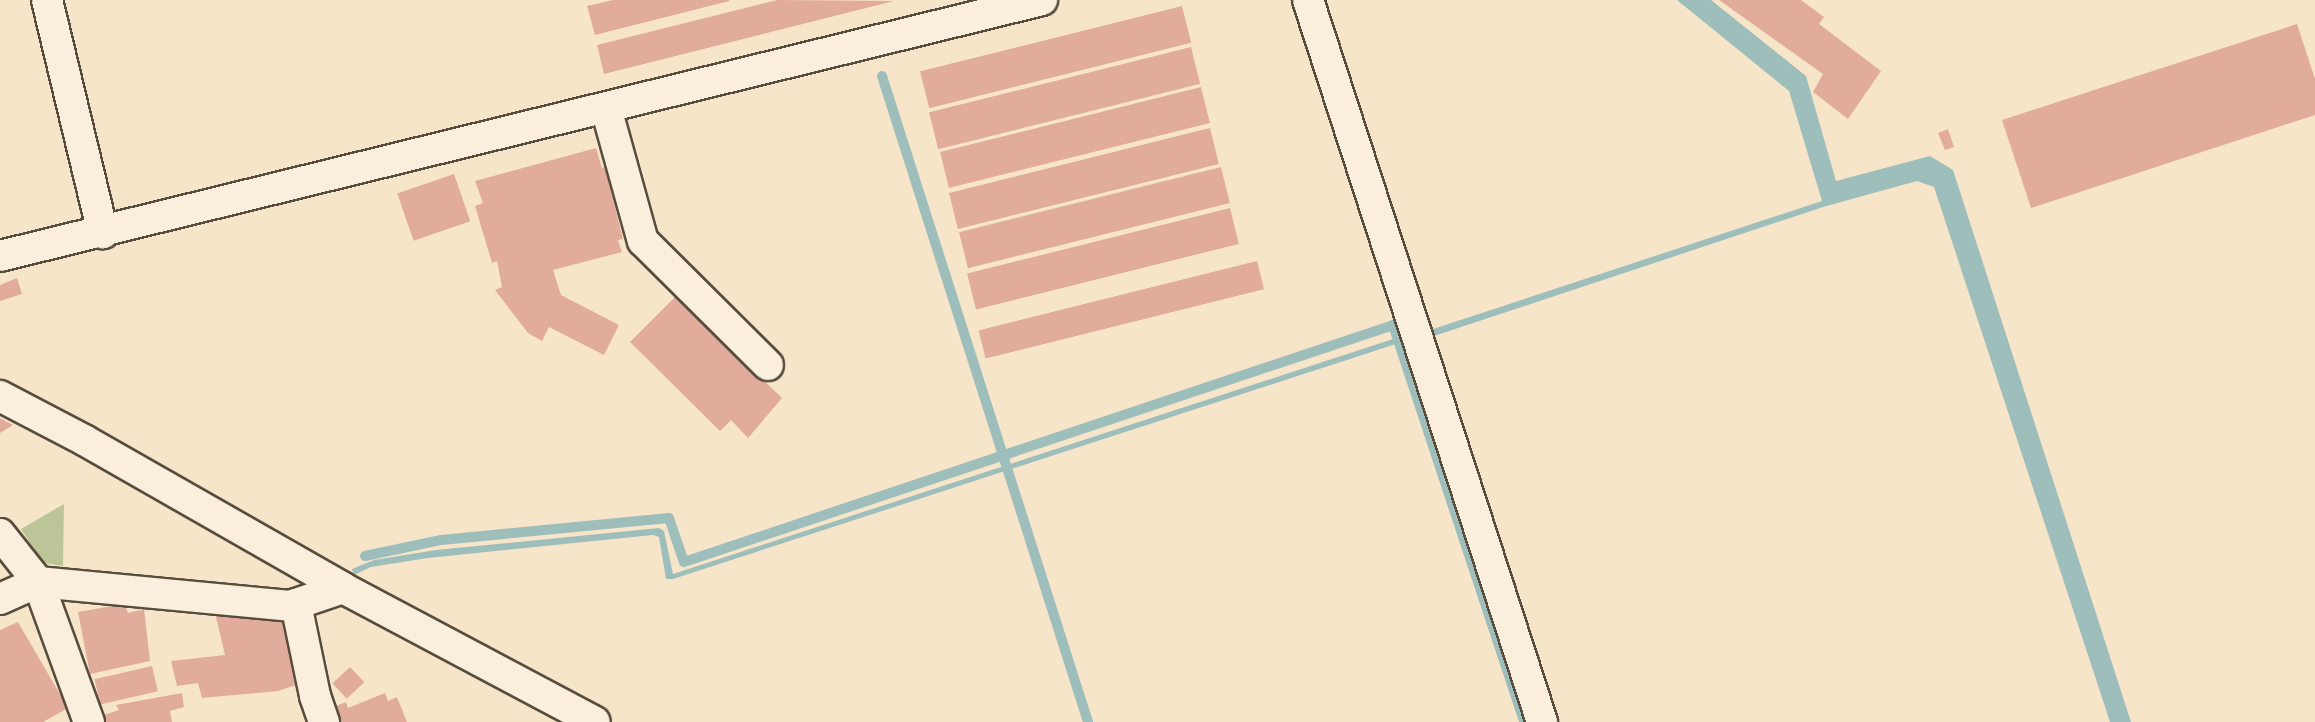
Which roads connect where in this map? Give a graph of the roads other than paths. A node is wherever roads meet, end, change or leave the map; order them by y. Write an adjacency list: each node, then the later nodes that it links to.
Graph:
1 (47, 0): 5 (street)
2 (1042, 0): 4 (street)
3 (1308, 0): 17 (street)
4 (606, 108): 5 (street); 7 (street)
5 (103, 233): 6 (street)
6 (0, 256)
7 (768, 365)
8 (0, 396): 11 (street)
9 (0, 534): 10 (street)
10 (38, 582): 12 (street); 13 (street); 14 (street)
11 (344, 588): 13 (street); 16 (street)
12 (0, 599)
13 (296, 604): 15 (street)
14 (89, 722)
15 (324, 722)
16 (595, 722)
17 (1542, 722)

